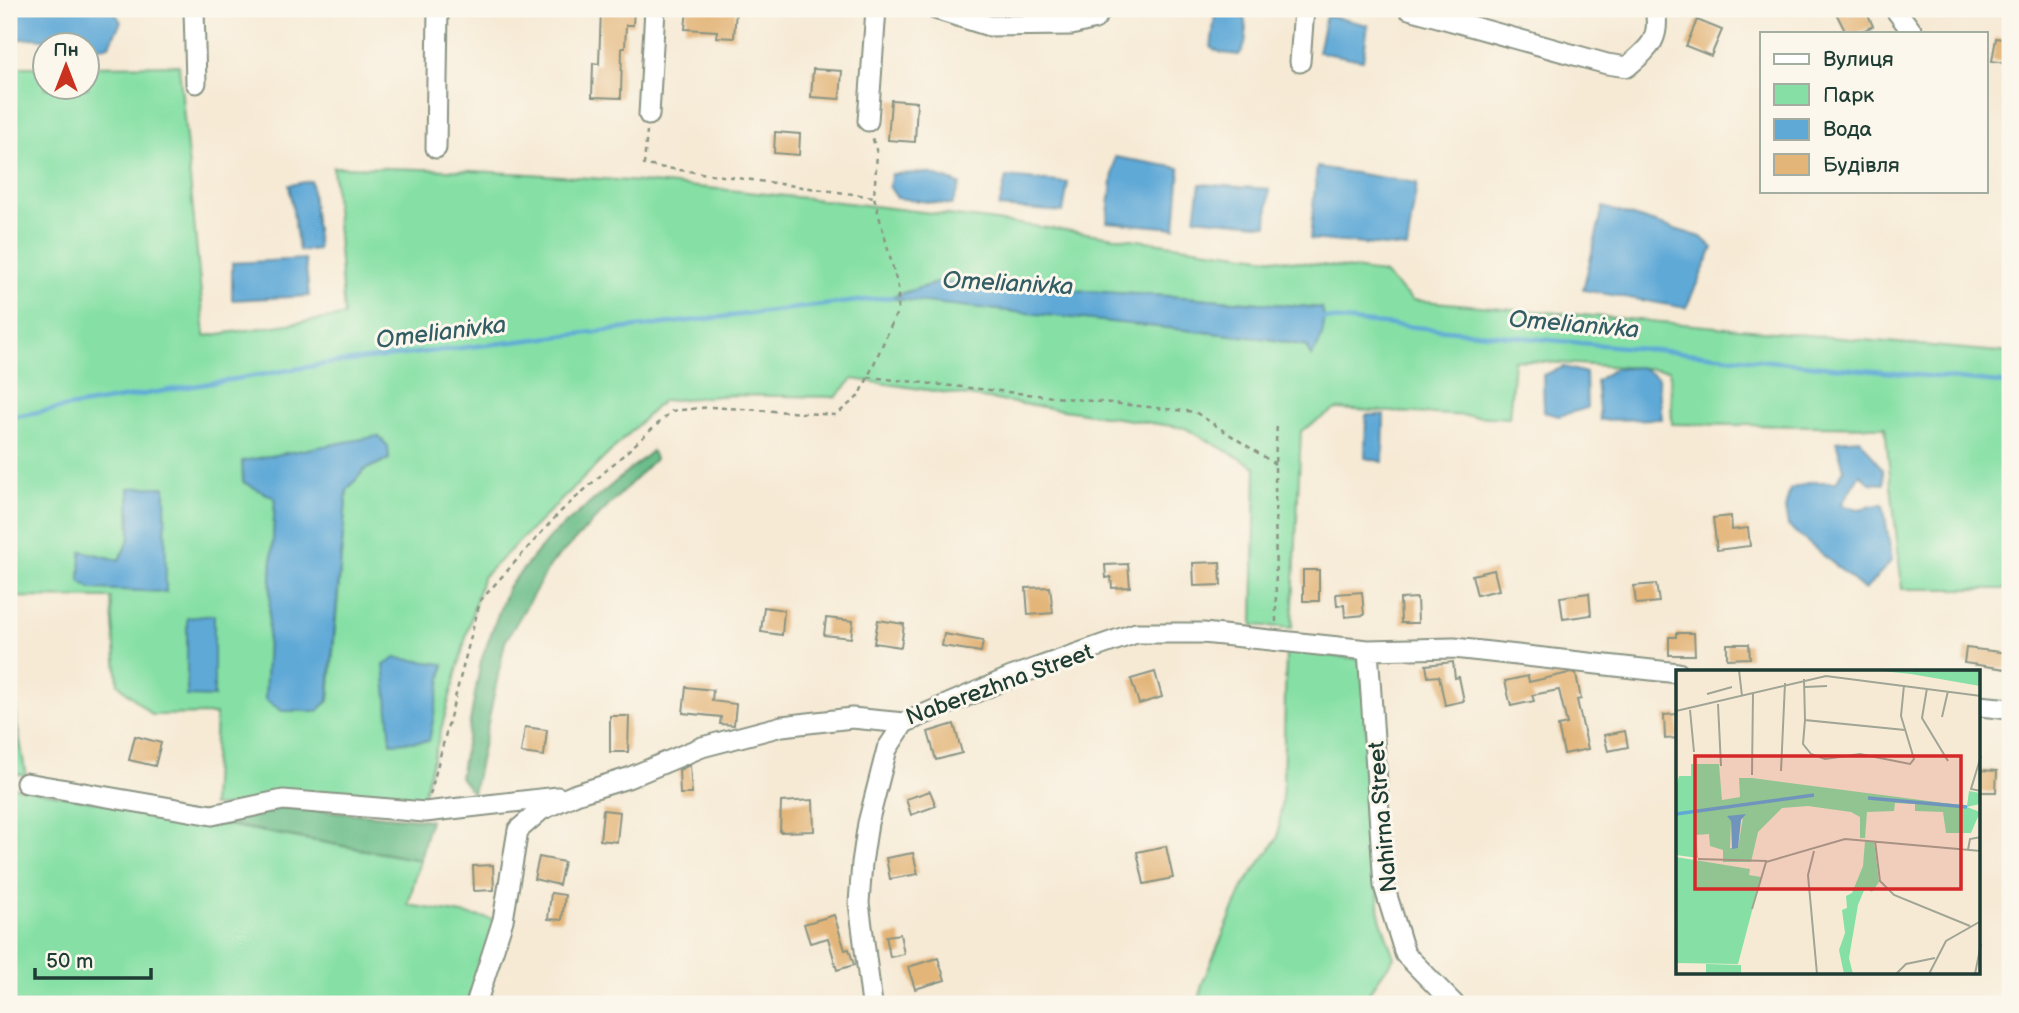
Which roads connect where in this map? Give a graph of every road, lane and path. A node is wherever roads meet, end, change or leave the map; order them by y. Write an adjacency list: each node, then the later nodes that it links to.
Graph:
1 (194, 9): 13 (street)
2 (438, 9): 16 (street)
3 (655, 9): 14 (street)
4 (876, 9): 15 (street)
5 (935, 9): 6 (street)
6 (1102, 9)
7 (1304, 9): 12 (street)
8 (1409, 9): 9 (street)
9 (1655, 9)
10 (1895, 9): 11 (street)
11 (1912, 32)
12 (1300, 62)
13 (196, 83)
14 (649, 115): 17 (path)
15 (868, 121): 17 (path)
16 (436, 148)
17 (874, 197): 18 (path)
18 (868, 377): 20 (path); 29 (path)
19 (1277, 423): 20 (path)
20 (1275, 464): 21 (path)
21 (1276, 640): 22 (street, Naberezhna Street); 26 (street, Naberezhna Street)
22 (1368, 650): 23 (street, Naberezhna Street); 32 (street, Nahirna Street)
23 (1676, 673)
24 (1980, 706): 25 (street)
25 (2010, 709)
26 (904, 723): 28 (street, Naberezhna Street); 31 (street)
27 (26, 783): 29 (street)
28 (576, 794): 29 (street); 30 (street, Naberezhna Street)
29 (425, 812)
30 (476, 1004)
31 (872, 1004)
32 (1454, 1004)

